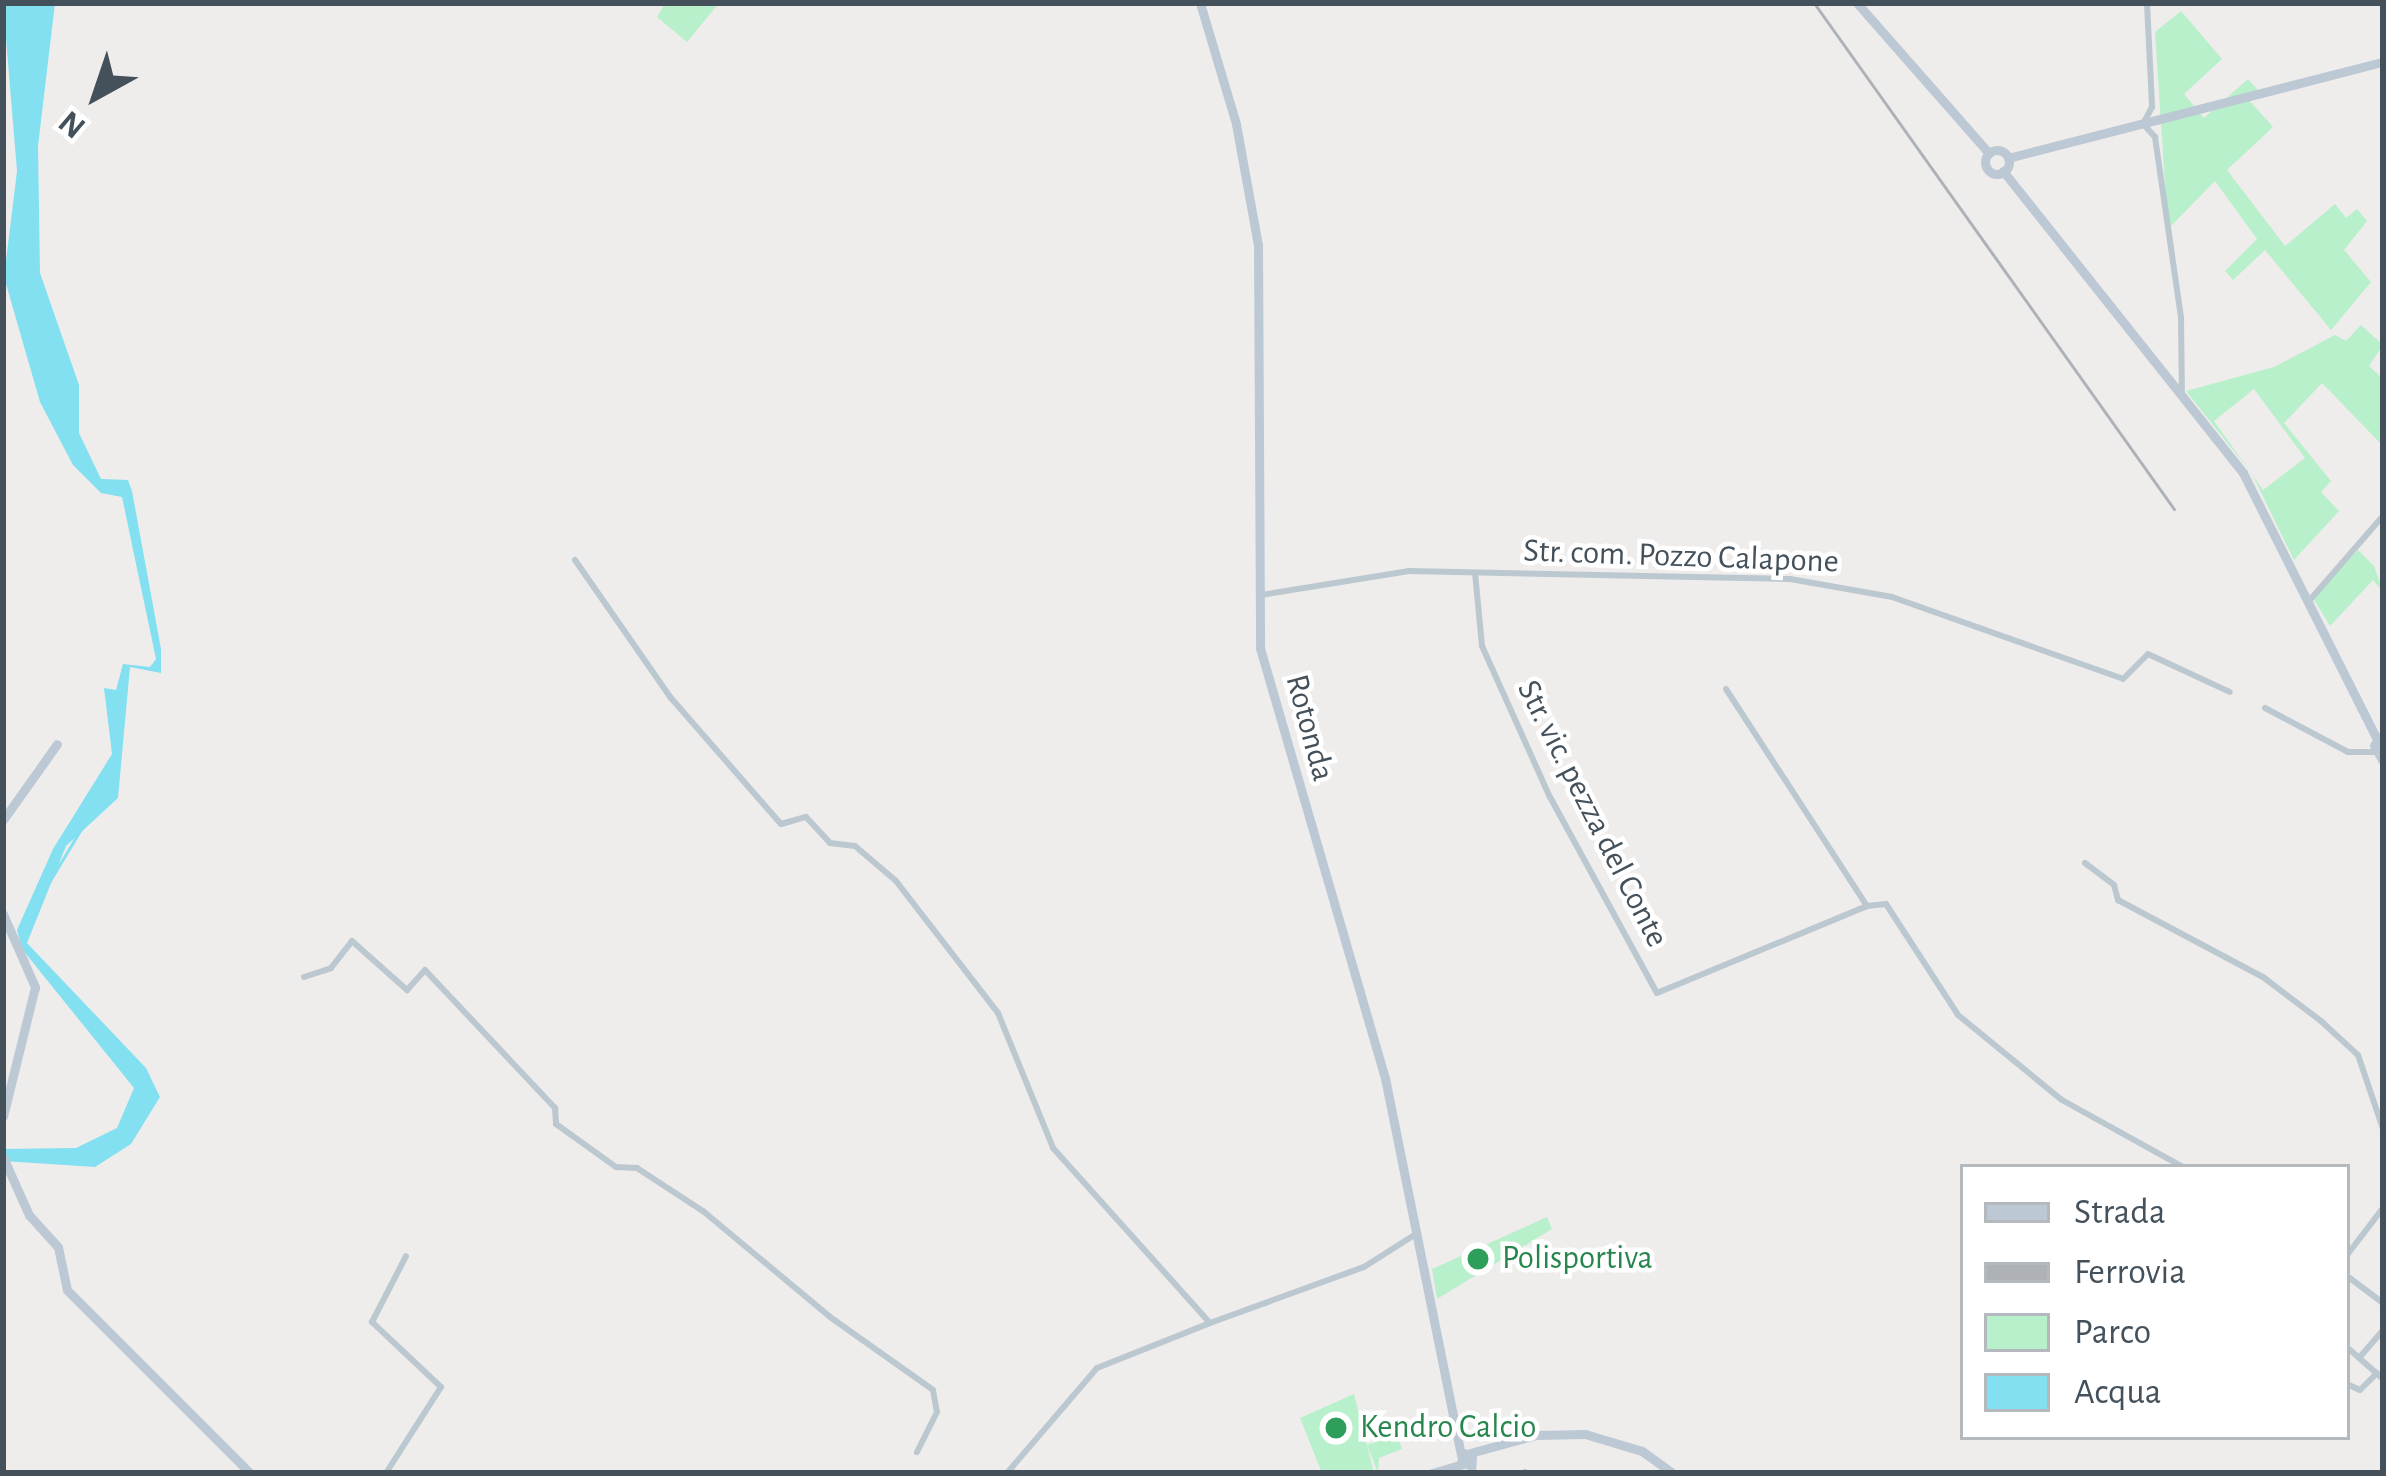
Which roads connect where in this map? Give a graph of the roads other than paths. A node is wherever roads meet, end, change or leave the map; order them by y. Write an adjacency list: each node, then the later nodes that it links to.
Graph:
1 (1200, 3): 15 (main road, Rotonda)
2 (1857, 3): 8 (main road)
3 (2147, 3): 5 (street)
4 (2383, 62): 6 (main road)
5 (2152, 107): 6 (street); 7 (street)
6 (2166, 118): 7 (main road)
7 (2143, 124): 9 (main road); 11 (street)
8 (1989, 153): 9 (main road); 10 (main road)
9 (2008, 158): 10 (main road)
10 (2003, 172): 11 (main road)
11 (2182, 395): 16 (main road)
12 (2383, 516): 16 (street)
13 (575, 560): 37 (street)
14 (1475, 573): 15 (street, Str. com. Pozzo Calapone); 18 (street, Str. com. Pozzo Calapone); 24 (street, Str. vic. pezza del Conte)
15 (1261, 595): 32 (main road, Rotonda)
16 (2309, 601): 21 (main road)
17 (1726, 689): 24 (street)
18 (2230, 692)
19 (2265, 708): 21 (street)
20 (57, 744): 22 (main road)
21 (2380, 749)
22 (3, 820)
23 (2085, 863): 28 (street)
24 (1867, 906): 30 (street)
25 (3, 914): 27 (main road)
26 (304, 977): 43 (street)
27 (3, 1116)
28 (2383, 1129)
29 (3, 1157): 45 (main road)
30 (2178, 1164)
31 (2383, 1208): 33 (street)
32 (1419, 1233): 37 (street); 44 (main road, Rotonda)
33 (2350, 1251)
34 (406, 1256): 46 (street)
35 (2350, 1278): 36 (street)
36 (2383, 1303)
37 (1210, 1323): 47 (street)
38 (2383, 1330): 40 (street)
39 (2350, 1350): 40 (street)
40 (2359, 1358): 41 (street)
41 (2380, 1376): 42 (street)
42 (2350, 1385)
43 (916, 1452)
44 (1467, 1462): 48 (main road); 49 (main road)
45 (250, 1473)
46 (386, 1473)
47 (1006, 1473)
48 (1432, 1473)
49 (1672, 1473)

